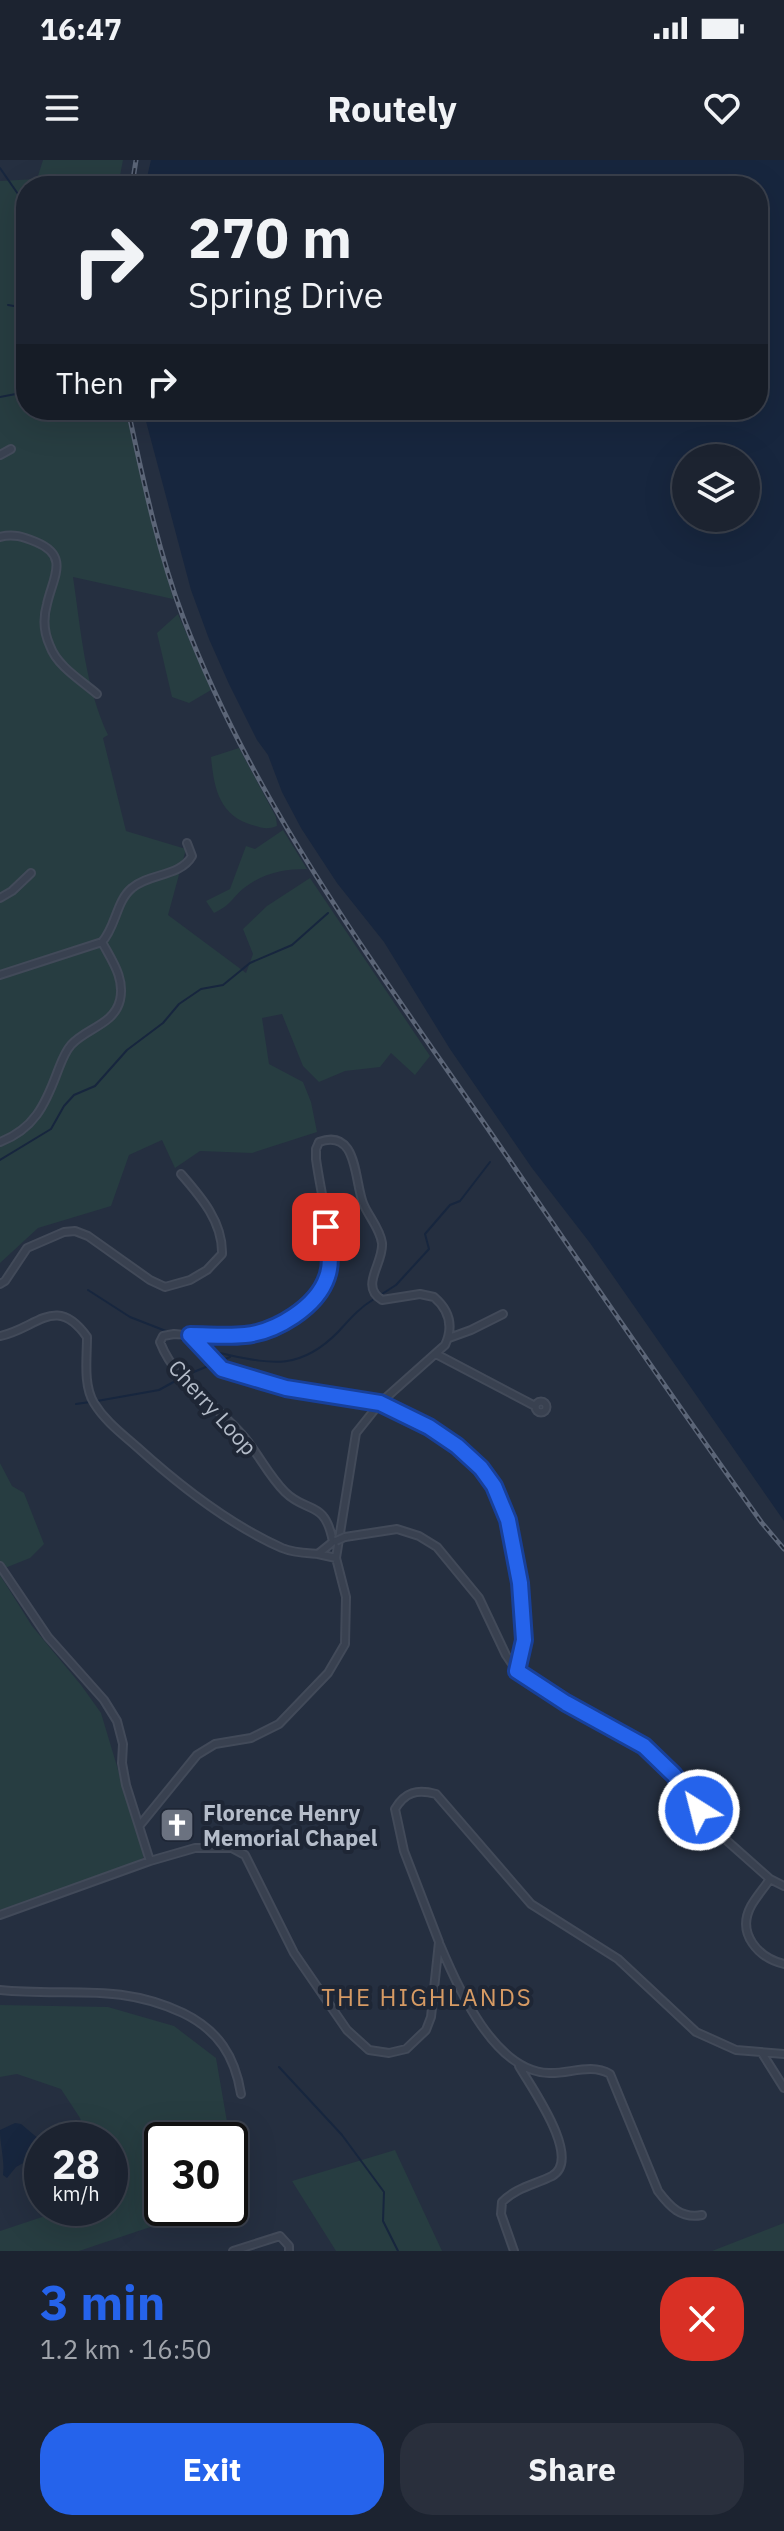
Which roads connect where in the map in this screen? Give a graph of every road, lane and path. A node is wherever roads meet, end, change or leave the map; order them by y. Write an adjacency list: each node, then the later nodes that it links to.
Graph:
1 (11, 449): 2 (street)
2 (0, 455)
3 (0, 537): 4 (street)
4 (97, 694)
5 (187, 843): 8 (street)
6 (31, 873): 7 (street)
7 (0, 898)
8 (102, 942): 9 (street); 10 (street)
9 (0, 975)
10 (0, 1142)
11 (181, 1174): 12 (street)
12 (0, 1284)
13 (503, 1314): 16 (street)
14 (190, 1335): 16 (street, Cherry Loop); 18 (street); 20 (street, Cherry Loop)
15 (0, 1336): 21 (street)
16 (449, 1338): 17 (street)
17 (436, 1354): 18 (street); 19 (street)
18 (380, 1403): 22 (street); 24 (street)
19 (535, 1406)
20 (334, 1542): 21 (street); 24 (street, bridge)
21 (318, 1554): 22 (street)
22 (336, 1558): 25 (street)
23 (0, 1566): 25 (street)
24 (517, 1671): 27 (street)
25 (140, 1825): 26 (street)
26 (150, 1861): 29 (street); 30 (street)
27 (770, 1879): 28 (street); 31 (street)
28 (784, 1886)
29 (0, 1915)
30 (439, 1942): 33 (street); 35 (street)
31 (784, 1964)
32 (0, 1990): 37 (street)
33 (762, 2053): 34 (street); 36 (street)
34 (784, 2054)
35 (519, 2066): 38 (street); 41 (street)
36 (784, 2088)
37 (241, 2094)
38 (702, 2215)
39 (233, 2251): 40 (street)
40 (289, 2251)
41 (514, 2251)

